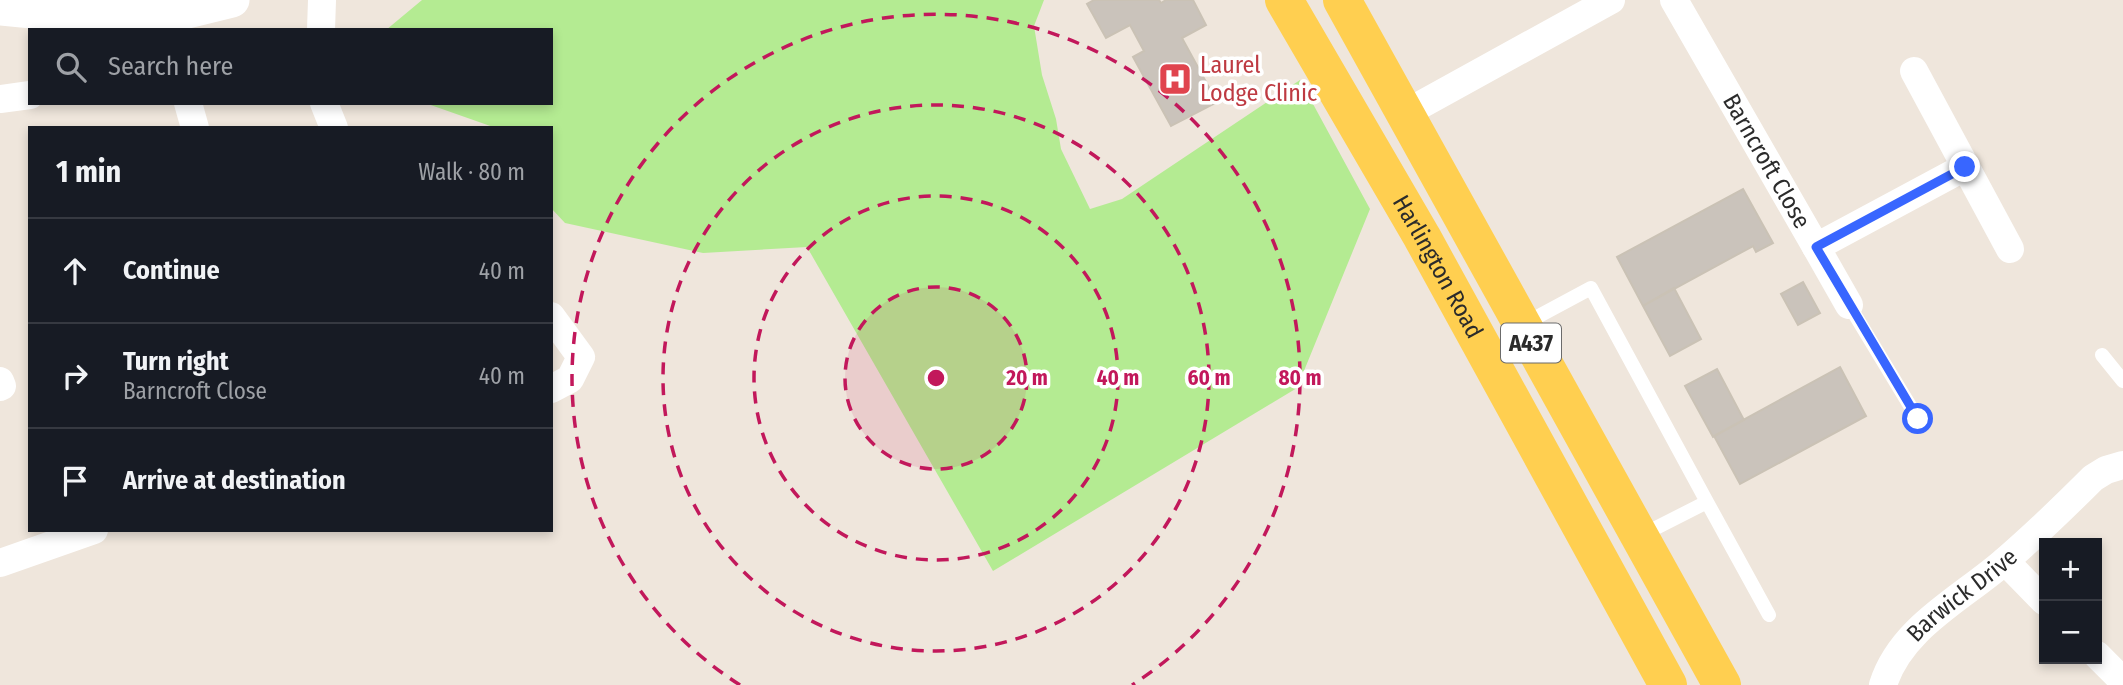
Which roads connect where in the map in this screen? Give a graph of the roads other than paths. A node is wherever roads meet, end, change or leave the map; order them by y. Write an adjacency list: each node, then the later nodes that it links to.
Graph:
1 (232, 0): 7 (street)
2 (322, 0): 8 (street)
3 (1284, 0): 39 (main road, Harlington Road / A437)
4 (1342, 0): 14 (main road, Harlington Road / A437)
5 (1611, 0): 14 (street)
6 (1674, 0): 18 (street, Barncroft Close)
7 (17, 6)
8 (321, 28)
9 (1914, 71): 17 (street)
10 (28, 95): 11 (street)
11 (0, 99)
12 (189, 105): 15 (street)
13 (325, 105): 16 (street)
14 (1406, 113): 22 (main road, Harlington Road / A437)
15 (194, 126)
16 (333, 126)
17 (1965, 167): 18 (street, Barncroft Close); 19 (street)
18 (1816, 247): 20 (street)
19 (2010, 249)
20 (1849, 305): 28 (lane)
21 (553, 319): 27 (street)
22 (1521, 325): 30 (lane); 32 (main road, Harlington Road / A437)
23 (2102, 355): 25 (lane)
24 (0, 381): 26 (street)
25 (2123, 381)
26 (0, 387)
27 (553, 387)
28 (1918, 419)
29 (2123, 466): 33 (street, Barwick Drive)
30 (1707, 502): 32 (lane); 36 (lane)
31 (88, 532): 34 (street)
32 (1639, 536): 40 (main road, Harlington Road / A437)
33 (2005, 561): 35 (street); 41 (street, Barwick Drive)
34 (0, 564)
35 (2039, 596)
36 (1769, 615)
37 (2102, 660): 38 (street)
38 (2123, 681)
39 (1668, 685)
40 (1722, 685)
41 (1883, 685)

